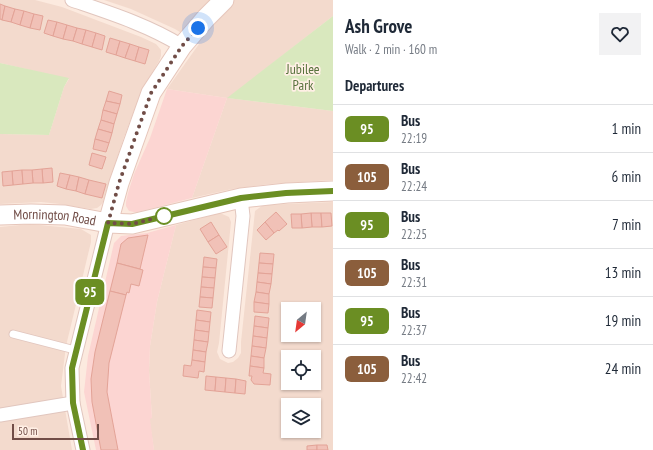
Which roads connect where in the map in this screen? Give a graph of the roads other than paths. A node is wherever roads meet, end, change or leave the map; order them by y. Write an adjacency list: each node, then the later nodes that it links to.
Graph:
1 (72, 0): 3 (street)
2 (224, 0): 3 (street)
3 (182, 46): 7 (street)
4 (333, 191): 5 (street, Mornington Road)
5 (241, 198): 7 (street, Mornington Road); 10 (street)
6 (0, 214): 7 (street, Mornington Road)
7 (108, 223): 9 (street)
8 (13, 334): 9 (lane)
9 (75, 350): 11 (street)
10 (229, 351)
11 (73, 403): 12 (street); 13 (street)
12 (0, 415)
13 (83, 450)

